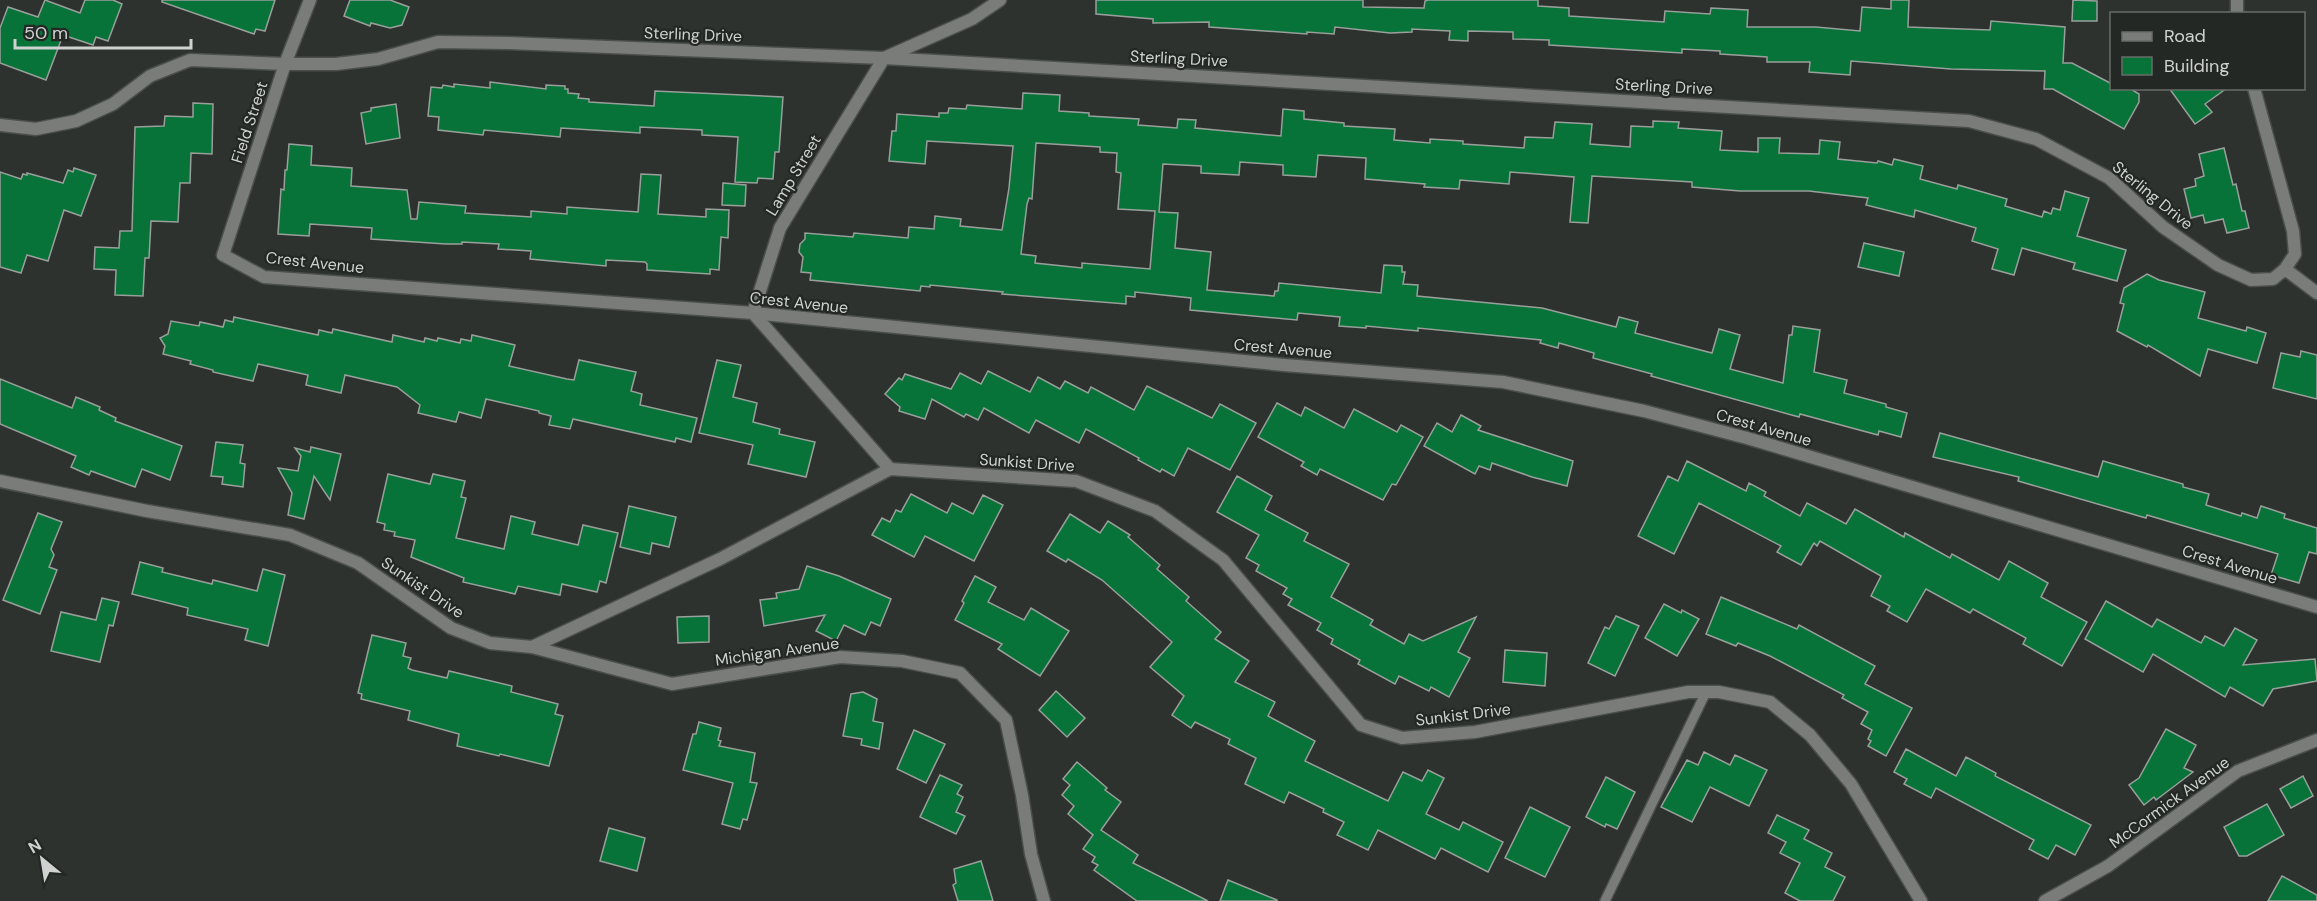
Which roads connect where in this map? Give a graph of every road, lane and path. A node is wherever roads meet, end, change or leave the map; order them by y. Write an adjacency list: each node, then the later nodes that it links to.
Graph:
1 (310, 0): 4 (street, Field Street)
2 (1000, 0): 3 (street)
3 (884, 58): 4 (street, Sterling Drive); 8 (street, Sterling Drive); 10 (street, Lamp Street)
4 (285, 64): 6 (street, Sterling Drive); 7 (street, Field Street)
5 (2255, 90): 8 (street)
6 (0, 125)
7 (224, 255): 10 (street, Crest Avenue)
8 (2285, 269): 9 (street)
9 (2317, 293)
10 (753, 314): 11 (street); 13 (street, Crest Avenue)
11 (890, 469): 14 (street); 15 (street, Sunkist Drive)
12 (0, 481): 14 (street, Sunkist Drive)
13 (2317, 607)
14 (532, 647): 17 (street, Michigan Avenue)
15 (1706, 692): 18 (lane); 19 (street, Sunkist Drive)
16 (2317, 741): 20 (street, McCormick Avenue)
17 (1044, 901)
18 (1605, 901)
19 (1921, 901)
20 (2045, 901)

